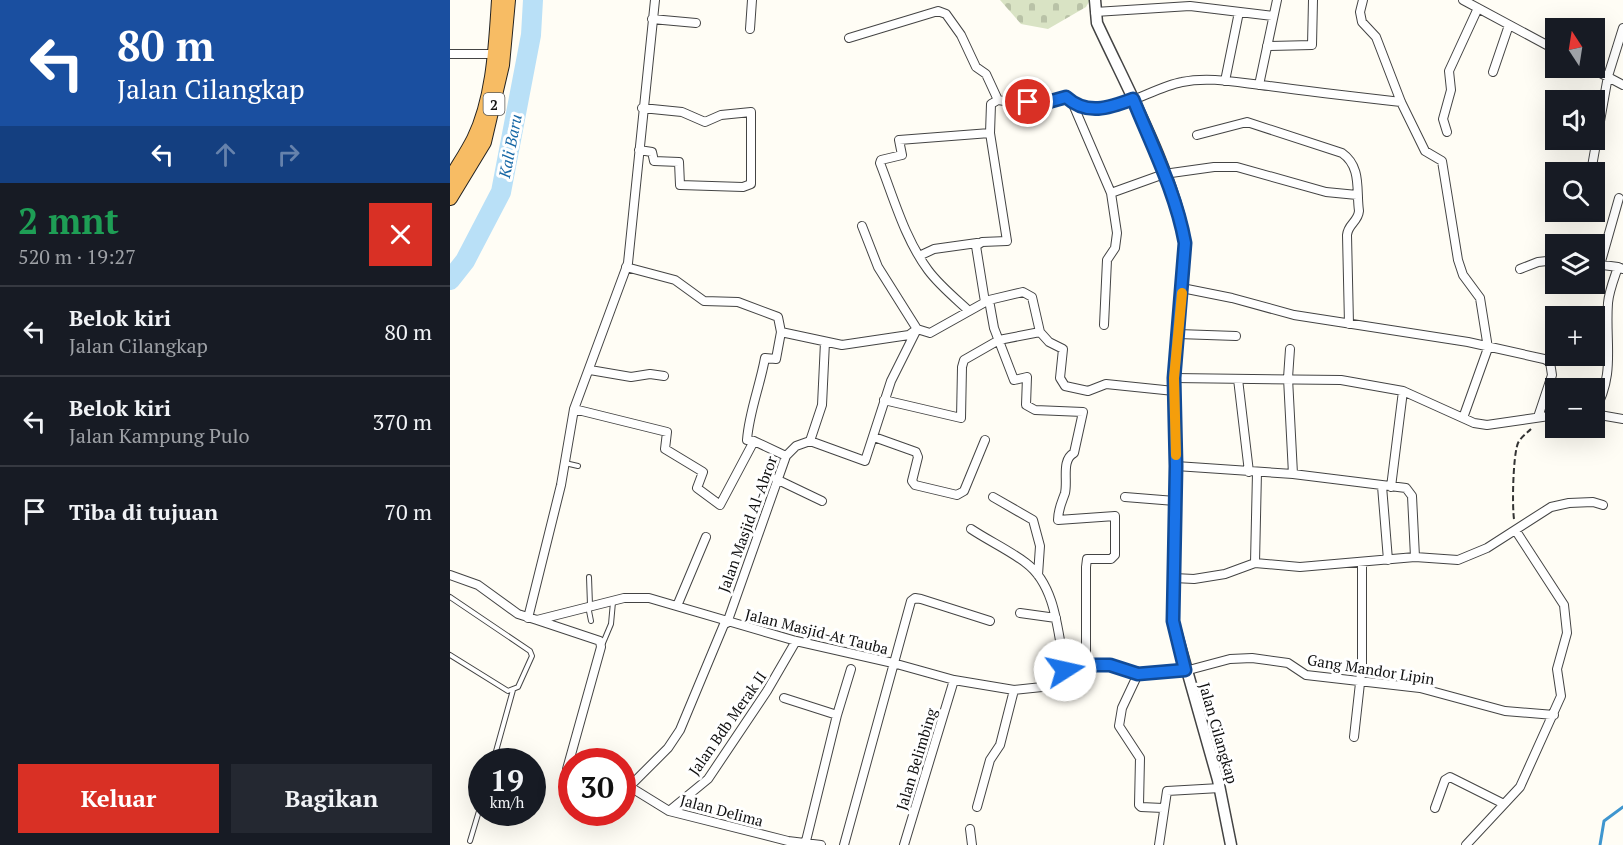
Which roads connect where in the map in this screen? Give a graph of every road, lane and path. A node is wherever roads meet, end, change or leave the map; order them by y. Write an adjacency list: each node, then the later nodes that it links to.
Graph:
1 (499, 0): 23 (highway, 2)
2 (508, 0): 44 (highway, 2)
3 (655, 0): 14 (street)
4 (752, 0): 18 (street)
5 (1095, 0): 11 (street, Jalan Cilangkap)
6 (1277, 0): 13 (street)
7 (1313, 0): 21 (street)
8 (1363, 0): 33 (street)
9 (1463, 0): 10 (street)
10 (1478, 8): 16 (street); 35 (street)
11 (1095, 12): 12 (street); 30 (street, Jalan Cilangkap)
12 (1239, 12): 13 (street); 27 (street)
13 (1273, 16): 21 (street)
14 (652, 19): 15 (street); 34 (street)
15 (696, 23)
16 (1509, 25): 20 (street); 24 (street)
17 (1623, 28): 26 (street)
18 (750, 29)
19 (849, 38): 31 (street)
20 (1545, 44)
21 (1267, 46): 28 (street)
22 (450, 54): 23 (street)
23 (494, 54): 41 (highway, 2)
24 (1493, 72)
25 (1605, 75): 26 (street)
26 (1608, 76): 29 (street); 39 (street)
27 (1225, 81): 28 (street); 30 (street)
28 (1259, 85): 33 (street)
29 (1623, 85)
30 (1133, 99): 32 (street); 40 (street, Jalan Cilangkap)
31 (998, 100): 32 (street); 36 (street)
32 (1072, 102): 42 (street)
33 (1401, 102): 67 (street)
34 (642, 108): 38 (street); 38 (street)
35 (1447, 132)
36 (990, 133): 48 (street); 49 (street)
37 (1197, 135): 43 (street)
38 (639, 150): 52 (street)
39 (1594, 162)
40 (1164, 174): 42 (street); 43 (street); 55 (street, Jalan Cilangkap)
41 (450, 180)
42 (1111, 193): 59 (street)
43 (1357, 195): 58 (street)
44 (450, 198)
45 (1619, 198): 47 (street)
46 (862, 225): 60 (street)
47 (1605, 240)
48 (977, 243): 49 (street); 56 (street)
49 (919, 256): 57 (street)
50 (1545, 261): 54 (street)
51 (1605, 265): 53 (street)
52 (626, 267): 61 (street); 69 (street)
53 (1621, 268): 74 (street)
54 (1520, 269)
55 (1182, 288): 58 (street); 63 (street, Jalan Cilangkap)
56 (987, 301): 57 (street); 62 (street); 65 (street)
57 (968, 310): 60 (street)
58 (1349, 324): 67 (street)
59 (1104, 325)
60 (917, 329): 66 (street); 77 (street)
61 (781, 332): 66 (street); 86 (street)
62 (1040, 332): 65 (street); 75 (street)
63 (1178, 334): 64 (street); 71 (street, Jalan Cilangkap)
64 (1236, 336)
65 (999, 340): 77 (street); 126 (street)
66 (825, 342): 87 (street)
67 (1488, 348): 81 (street); 82 (street)
68 (1290, 349): 72 (street)
69 (590, 370): 70 (street); 78 (street)
70 (664, 376)
71 (1174, 378): 73 (street); 75 (street, Jalan Cilangkap)
72 (1288, 378): 73 (street); 76 (street); 93 (street)
73 (1238, 379): 92 (street)
74 (1605, 388)
75 (1174, 391): 91 (street, Jalan Cilangkap)
76 (1403, 391): 82 (street); 95 (street)
77 (884, 400): 84 (street)
78 (574, 409): 86 (street); 89 (street)
79 (1605, 415): 83 (street)
80 (1545, 416): 81 (street)
81 (1538, 417): 82 (street); 102 (path)
82 (1463, 418)
83 (1623, 419)
84 (874, 437): 85 (street); 87 (street)
85 (985, 440)
86 (754, 441): 88 (street)
87 (810, 441): 88 (street, Jalan Masjid Al-Abror)
88 (786, 456): 94 (street, Jalan Masjid Al-Abror)
89 (564, 462): 90 (lane); 118 (street)
90 (578, 466)
91 (1176, 466): 92 (street); 99 (street, Jalan Cilangkap)
92 (1253, 472): 93 (street); 107 (street)
93 (1293, 474): 95 (street)
94 (776, 479): 98 (street); 121 (street, Jalan Masjid Al-Abror)
95 (1387, 487): 104 (street); 105 (street)
96 (993, 497): 108 (street)
97 (1125, 498): 99 (street)
98 (822, 501)
99 (1175, 501): 111 (street, Jalan Cilangkap)
100 (1603, 505): 102 (street)
101 (971, 529): 108 (street)
102 (1516, 531): 104 (street); 137 (street)
103 (706, 537): 115 (street)
104 (1415, 557): 105 (street)
105 (1388, 560): 106 (street)
106 (1362, 562): 107 (street); 132 (street)
107 (1255, 563): 111 (street)
108 (1038, 575): 117 (street)
109 (450, 576): 118 (street)
110 (589, 577): 114 (lane)
111 (1174, 578): 129 (street, Jalan Cilangkap)
112 (450, 597): 133 (lane)
113 (613, 600): 114 (street, Jalan Masjid-At Tauba); 115 (street, Jalan Masjid-At Tauba); 123 (lane)
114 (589, 606): 118 (street, Jalan Masjid-At Tauba); 119 (lane)
115 (677, 606): 121 (street, Jalan Masjid-At Tauba)
116 (1020, 613): 117 (street)
117 (1056, 618): 128 (street)
118 (532, 619): 123 (street)
119 (591, 621)
120 (990, 621): 125 (street)
121 (726, 622): 122 (street, Jalan Masjid-At Tauba); 141 (street, Jalan Masjid Al-Abror)
122 (796, 641): 125 (street, Jalan Masjid-At Tauba); 148 (street, Jalan Bdb Merak II)
123 (601, 647): 140 (street)
124 (450, 655): 133 (lane)
125 (893, 663): 131 (street, Jalan Masjid-At Tauba); 154 (street)
126 (1086, 665): 128 (street, Jalan Masjid-At Tauba); 130 (street, Jalan Masjid-At Tauba)
127 (851, 669): 136 (street)
128 (1065, 670): 134 (street, Jalan Masjid-At Tauba)
129 (1185, 670): 130 (street, Jalan Masjid-At Tauba); 132 (street, Gang Mandor Lipin); 142 (street, Jalan Cilangkap)
130 (1138, 674): 146 (street)
131 (954, 680): 134 (street, Jalan Masjid-At Tauba); 155 (street, Jalan Belimbing)
132 (1361, 681): 137 (street, Gang Mandor Lipin); 138 (street)
133 (513, 690): 139 (lane)
134 (1014, 690): 145 (street)
135 (784, 698): 136 (street)
136 (837, 715): 152 (street)
137 (1554, 716): 144 (street)
138 (1354, 737)
139 (497, 748)
140 (573, 748)
141 (636, 775)
142 (1220, 788): 146 (street); 158 (street, Jalan Cilangkap)
143 (636, 791): 148 (street, Jalan Delima)
144 (1504, 804): 147 (street); 159 (street)
145 (977, 807)
146 (1162, 808): 157 (street)
147 (1435, 808)
148 (669, 811): 152 (street, Jalan Delima)
149 (474, 826): 151 (lane)
150 (970, 830): 156 (street)
151 (470, 841)
152 (805, 844): 153 (street, Jalan Delima)
153 (821, 845)
154 (844, 845)
155 (904, 845)
156 (972, 845)
157 (1160, 845)
158 (1231, 845)
159 (1466, 845)

